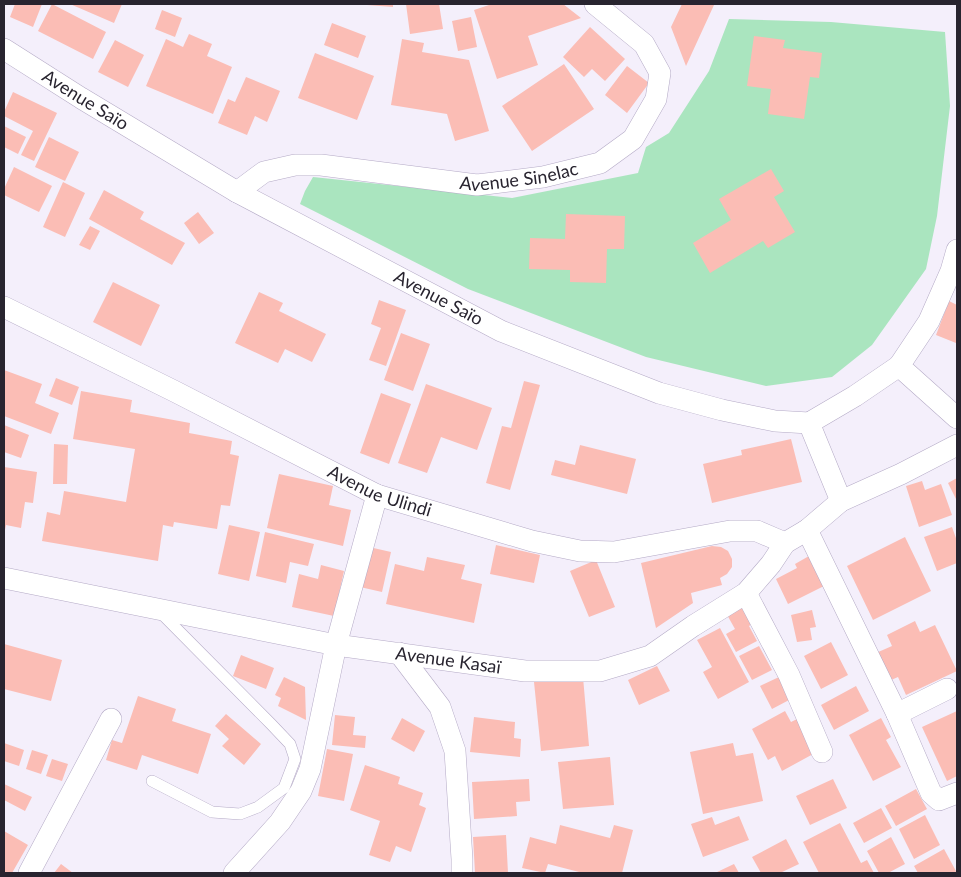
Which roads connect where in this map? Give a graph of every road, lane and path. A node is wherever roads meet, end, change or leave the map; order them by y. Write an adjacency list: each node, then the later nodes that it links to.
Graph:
1 (595, 4): 3 (street, Avenue Sinelac)
2 (4, 49): 3 (street, Avenue Saïo)
3 (237, 192): 8 (street, Avenue Saïo)
4 (957, 250): 6 (street)
5 (4, 307): 10 (street, Avenue Ulindi)
6 (899, 366): 7 (street); 8 (street)
7 (957, 418)
8 (809, 423): 11 (street)
9 (957, 445): 11 (street, Avenue Kasaï)
10 (377, 495): 13 (street, Avenue Ulindi); 17 (street)
11 (841, 501): 12 (street, Avenue Kasaï)
12 (807, 530): 13 (street, Avenue Kasaï); 20 (street)
13 (785, 544): 15 (street, Avenue Kasaï)
14 (4, 578): 16 (street, Avenue Kasaï)
15 (746, 593): 18 (street, Avenue Kasaï); 22 (street)
16 (156, 608): 17 (street, Avenue Kasaï); 23 (lane)
17 (336, 645): 18 (street, Avenue Kasaï); 26 (street)
18 (399, 653): 27 (street)
19 (947, 689): 20 (street)
20 (897, 714): 24 (street)
21 (111, 719): 25 (street)
22 (822, 752)
23 (152, 781)
24 (957, 793)
25 (30, 873)
26 (234, 873)
27 (462, 873)

